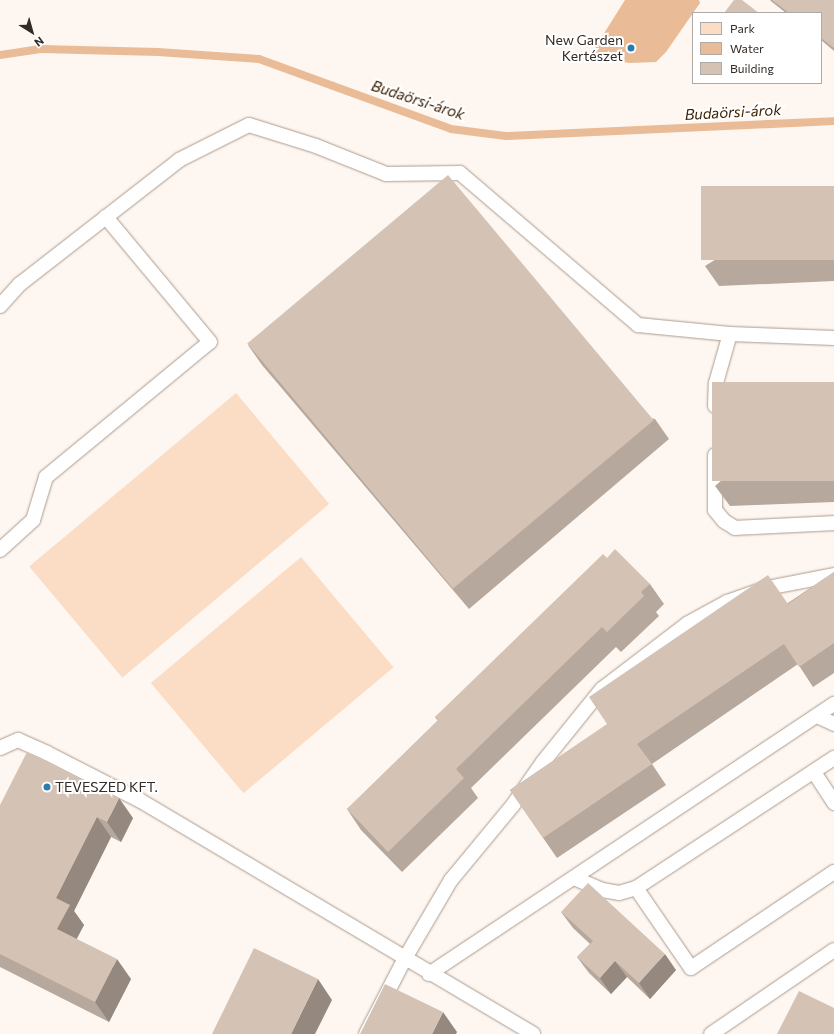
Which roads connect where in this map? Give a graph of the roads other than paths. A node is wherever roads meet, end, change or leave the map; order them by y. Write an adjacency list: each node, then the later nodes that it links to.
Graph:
1 (106, 217): 2 (lane); 3 (lane); 8 (lane)
2 (0, 306)
3 (730, 334): 4 (lane); 5 (lane)
4 (834, 338)
5 (715, 423)
6 (715, 439): 7 (lane)
7 (834, 522)
8 (0, 550)
9 (834, 576): 21 (lane)
10 (834, 704): 11 (lane)
11 (817, 716): 12 (lane); 18 (lane)
12 (834, 724)
13 (0, 748): 21 (lane)
14 (834, 758): 15 (lane)
15 (814, 772): 16 (lane); 19 (lane)
16 (834, 803)
17 (834, 872): 19 (lane)
18 (574, 878): 19 (lane); 22 (lane)
19 (636, 888)
20 (834, 950): 25 (lane)
21 (404, 960): 22 (lane); 23 (lane)
22 (429, 974): 24 (lane)
23 (366, 1034)
24 (533, 1034)
25 (710, 1034)

